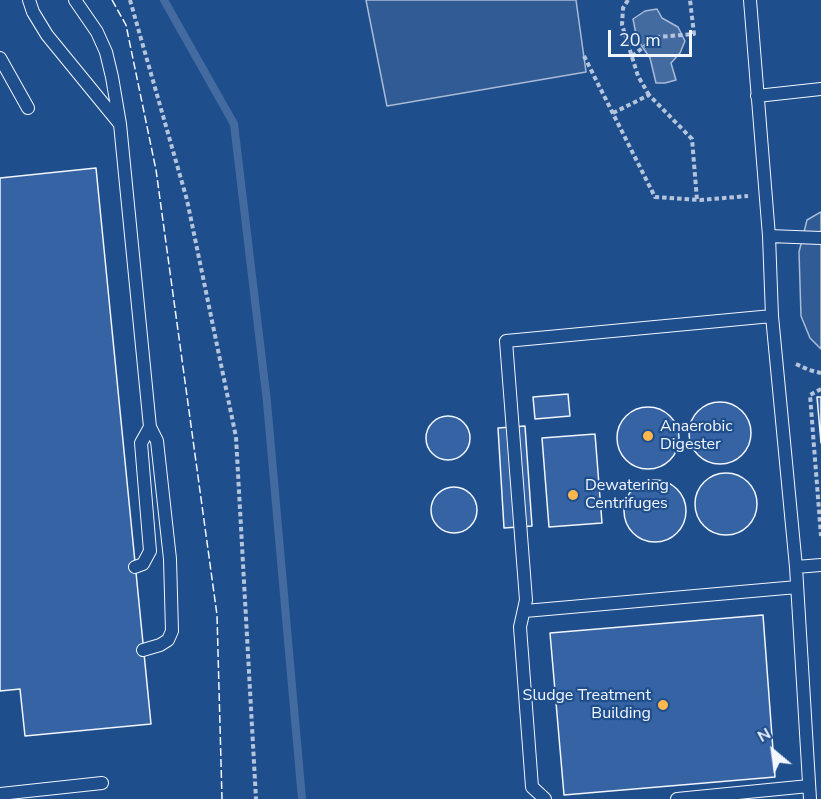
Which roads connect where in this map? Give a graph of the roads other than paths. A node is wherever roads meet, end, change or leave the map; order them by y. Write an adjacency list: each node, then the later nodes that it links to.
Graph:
1 (29, 0): 8 (lane)
2 (75, 0): 8 (lane)
3 (750, 0): 6 (lane)
4 (0, 58): 7 (lane)
5 (821, 88): 6 (lane)
6 (757, 96): 9 (lane)
7 (28, 108)
8 (120, 124): 12 (lane)
9 (769, 236): 10 (lane); 11 (lane)
10 (821, 238)
11 (772, 316): 15 (lane); 17 (lane)
12 (150, 427): 14 (lane); 18 (lane)
13 (821, 565): 15 (lane)
14 (135, 567)
15 (796, 567): 16 (lane)
16 (797, 587): 17 (lane); 20 (lane)
17 (525, 611): 22 (lane)
18 (143, 650)
19 (102, 783): 21 (lane)
20 (809, 793): 23 (lane)
21 (0, 794)
22 (545, 799)
23 (677, 799)

